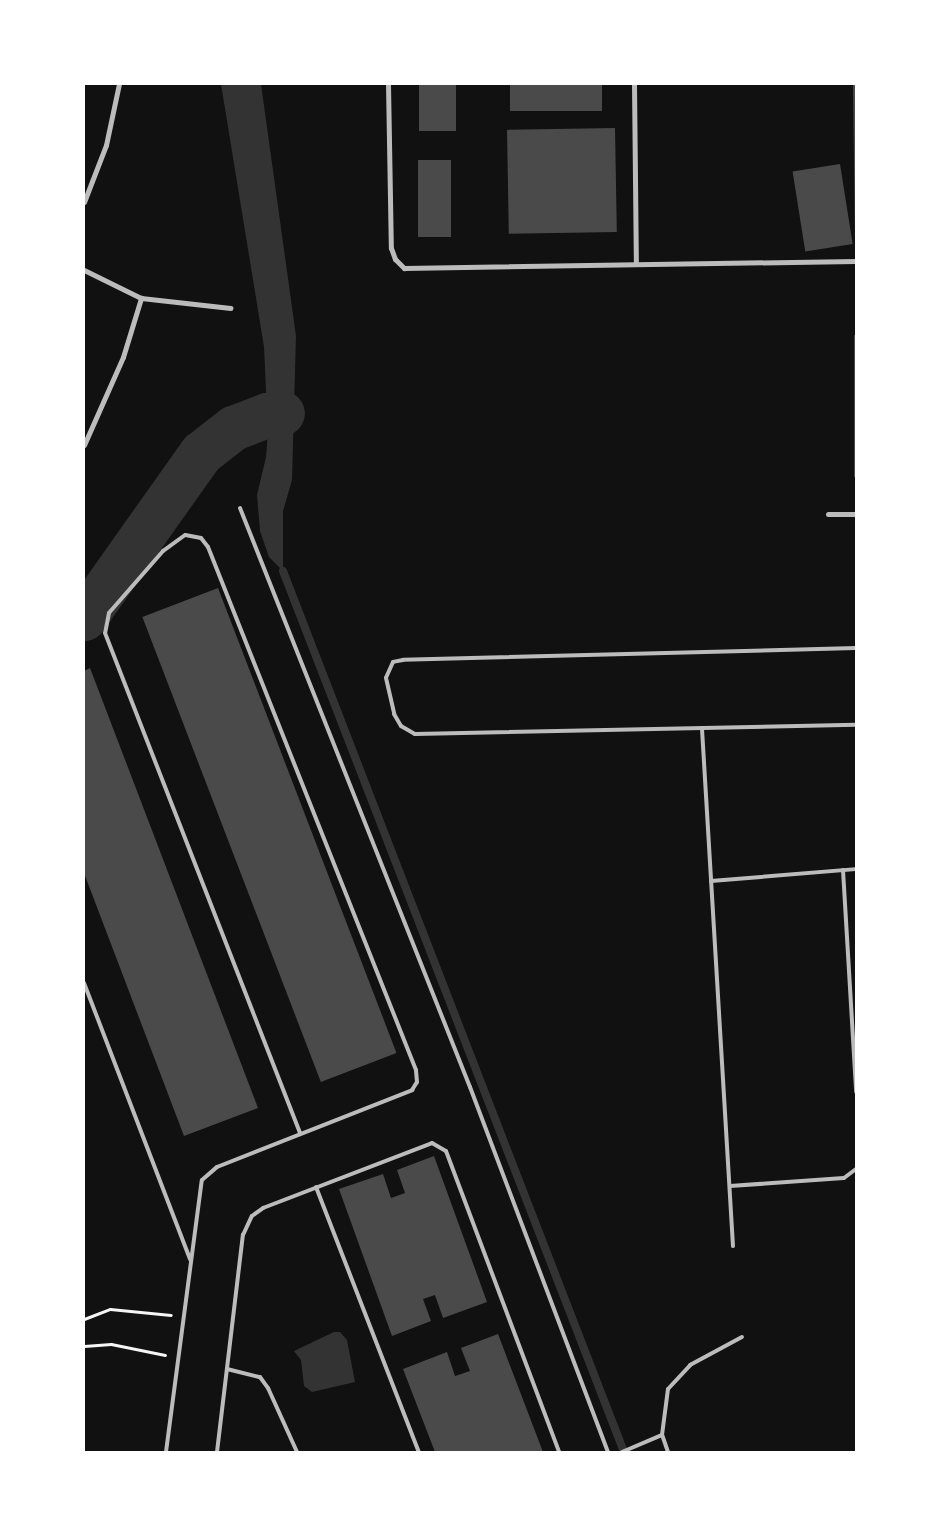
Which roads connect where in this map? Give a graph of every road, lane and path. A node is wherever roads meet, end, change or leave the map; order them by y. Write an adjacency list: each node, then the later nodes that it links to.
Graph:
1 (119, 84): 4 (street)
2 (388, 84): 6 (street)
3 (634, 84): 6 (street)
4 (84, 202)
5 (856, 261): 6 (street)
6 (636, 264)
7 (84, 270): 8 (street)
8 (141, 298): 9 (street); 10 (street)
9 (230, 308)
10 (84, 445)
11 (240, 508): 40 (lane)
12 (828, 514): 13 (street)
13 (856, 514)
14 (856, 648): 16 (lane)
15 (856, 725): 16 (lane)
16 (702, 729): 19 (lane)
17 (856, 869): 18 (lane)
18 (843, 870): 19 (lane); 21 (lane)
19 (711, 881): 24 (lane)
20 (84, 983): 27 (lane)
21 (856, 1092)
22 (300, 1133): 22 (lane); 27 (lane)
23 (856, 1169): 24 (lane)
24 (730, 1186): 26 (lane)
25 (316, 1187): 33 (lane); 38 (lane); 39 (lane)
26 (733, 1246)
27 (191, 1261): 28 (lane)
28 (183, 1316): 29 (path); 32 (lane)
29 (84, 1319)
30 (742, 1337): 34 (lane)
31 (84, 1346): 32 (path)
32 (178, 1358): 35 (lane)
33 (227, 1369): 36 (lane); 37 (lane)
34 (662, 1436): 41 (lane); 42 (lane)
35 (166, 1452)
36 (217, 1452)
37 (297, 1452)
38 (418, 1452)
39 (559, 1452)
40 (608, 1452)
41 (622, 1452)
42 (668, 1452)

